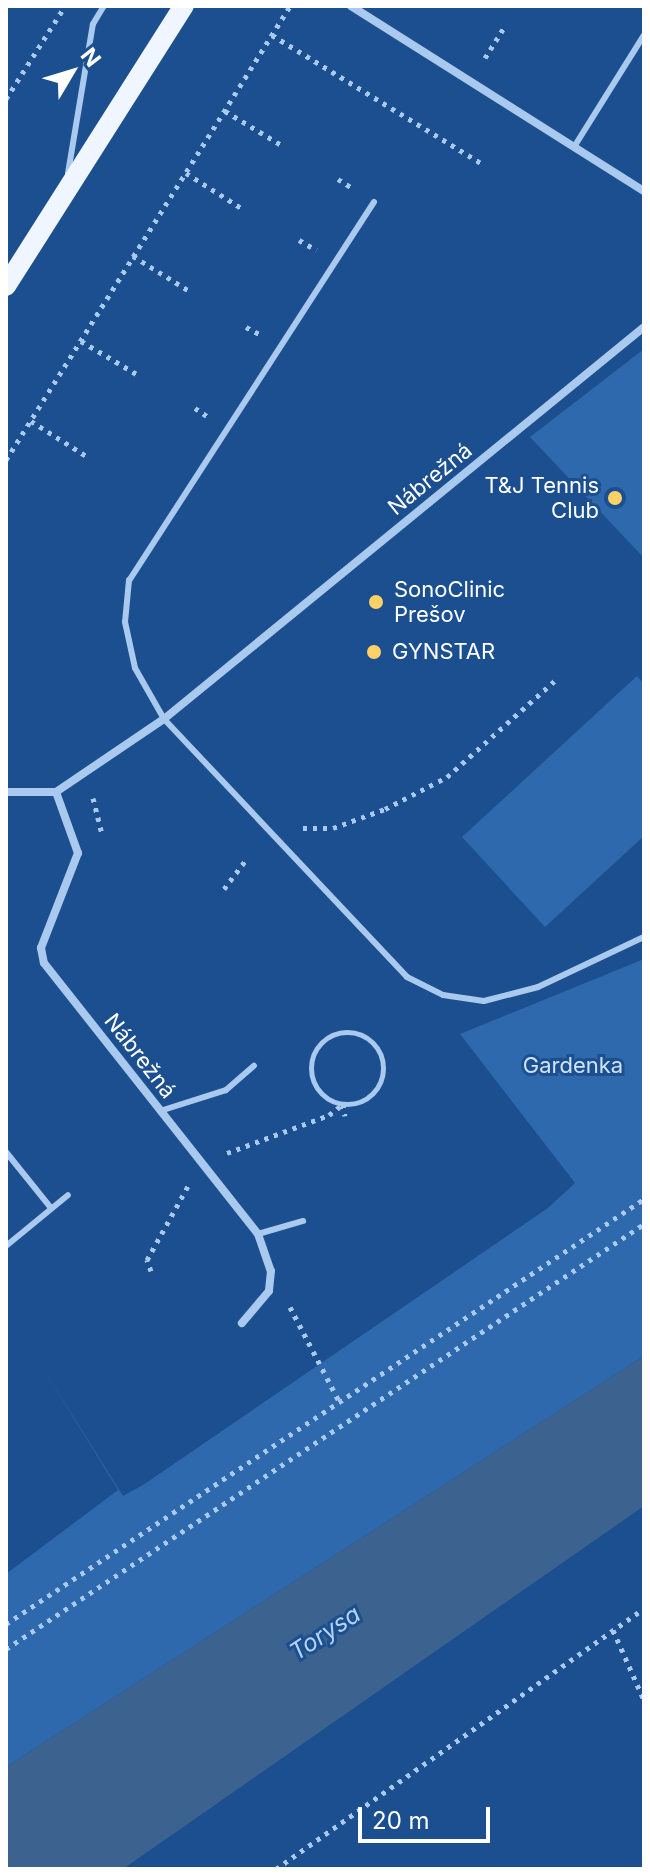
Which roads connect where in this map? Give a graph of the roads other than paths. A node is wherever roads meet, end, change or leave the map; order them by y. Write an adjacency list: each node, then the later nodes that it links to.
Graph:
1 (104, 6): 7 (lane)
2 (184, 6): 7 (main road)
3 (351, 6): 5 (street)
4 (644, 35): 5 (lane)
5 (574, 147): 6 (street)
6 (644, 191)
7 (65, 194): 9 (main road)
8 (374, 202): 11 (lane)
9 (6, 286)
10 (644, 327): 11 (street, Nábrežná)
11 (164, 719): 13 (street, Nábrežná); 14 (lane)
12 (6, 792): 13 (street)
13 (56, 792): 16 (street, Nábrežná)
14 (644, 937)
15 (254, 1066): 16 (lane)
16 (160, 1111): 21 (street, Nábrežná)
17 (6, 1152): 19 (lane)
18 (68, 1195): 19 (lane)
19 (51, 1208): 22 (lane)
20 (303, 1221): 21 (lane)
21 (258, 1234): 23 (street, Nábrežná)
22 (6, 1246)
23 (242, 1323)

